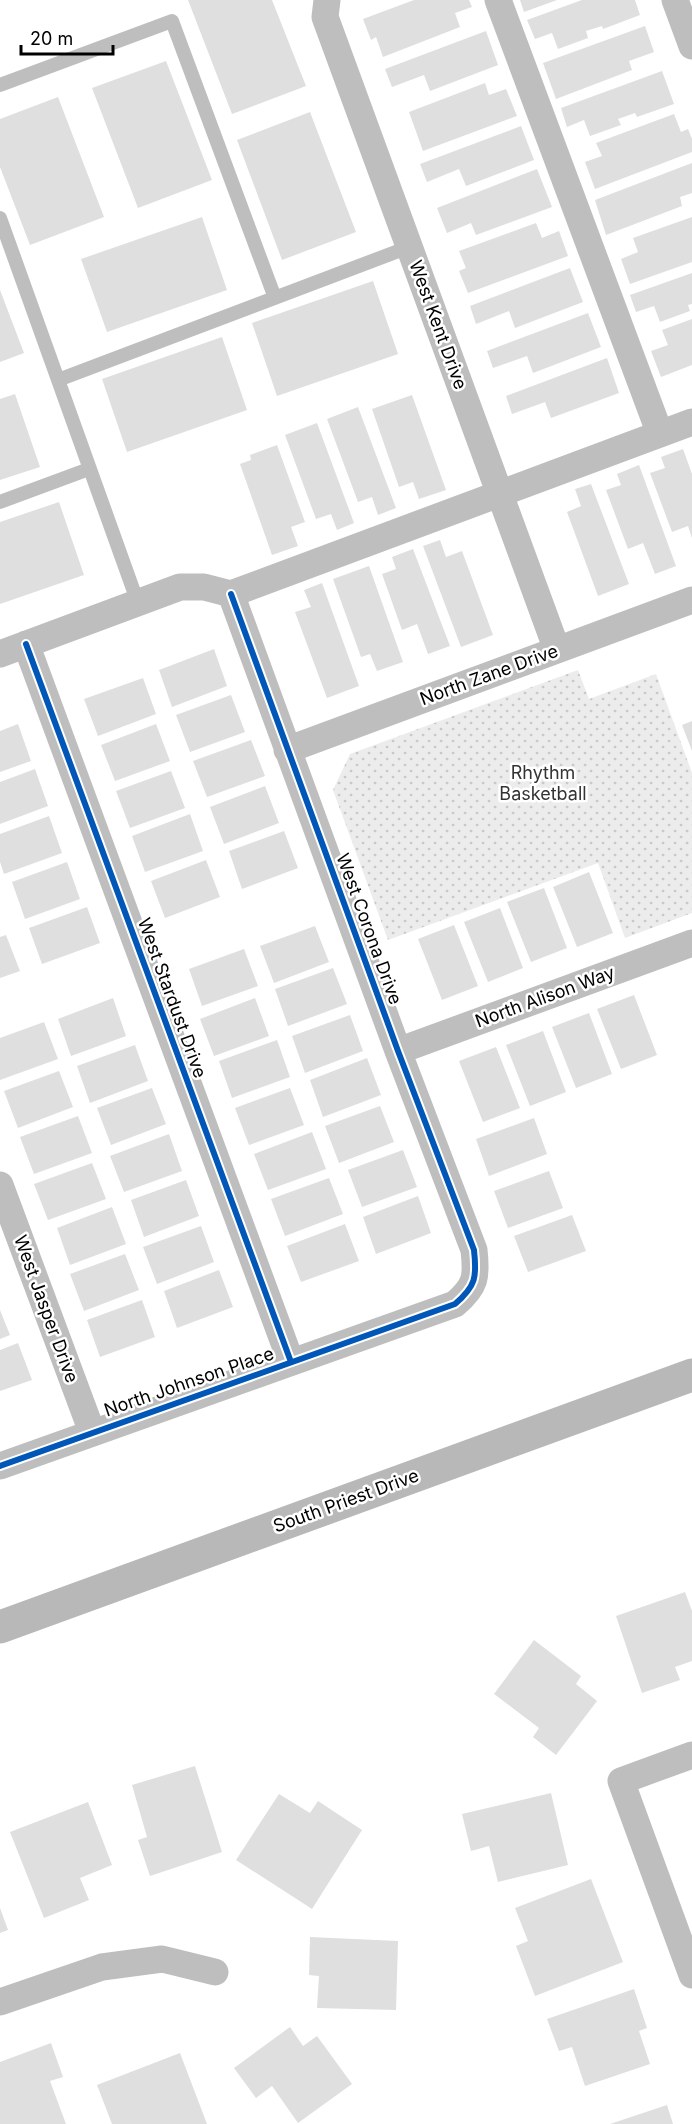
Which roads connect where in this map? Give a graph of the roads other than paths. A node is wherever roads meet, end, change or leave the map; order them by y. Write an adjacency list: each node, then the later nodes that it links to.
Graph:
1 (327, 0): 7 (street, West Kent Drive)
2 (498, 0): 11 (street)
3 (675, 0): 4 (street)
4 (692, 46)
5 (0, 85): 8 (lane)
6 (0, 218): 9 (lane)
7 (409, 247): 8 (lane); 13 (street, West Kent Drive)
8 (275, 298): 9 (lane)
9 (58, 380): 12 (lane)
10 (692, 422): 11 (street)
11 (660, 434): 13 (street)
12 (90, 469): 14 (lane); 17 (lane)
13 (500, 495): 15 (street); 19 (street, West Kent Drive)
14 (0, 502)
15 (231, 594): 17 (street); 21 (street, West Corona Drive)
16 (692, 600): 19 (street, North Zane Drive)
17 (138, 603): 18 (street)
18 (26, 644): 20 (street); 26 (street, West Stardust Drive)
19 (557, 650): 21 (street, North Zane Drive)
20 (0, 654)
21 (287, 750): 23 (street, West Corona Drive)
22 (692, 943): 23 (street, North Alison Way)
23 (398, 1051): 25 (street, West Corona Drive)
24 (0, 1185): 28 (street, West Jasper Drive)
25 (477, 1274): 26 (street, North Johnson Place)
26 (291, 1362): 28 (street, North Johnson Place)
27 (692, 1375): 30 (main road, South Priest Drive)
28 (92, 1432): 29 (street, North Johnson Place)
29 (0, 1466)
30 (0, 1627)
31 (692, 1755): 33 (street)
32 (215, 1972): 34 (street)
33 (692, 1975)
34 (0, 2002)

